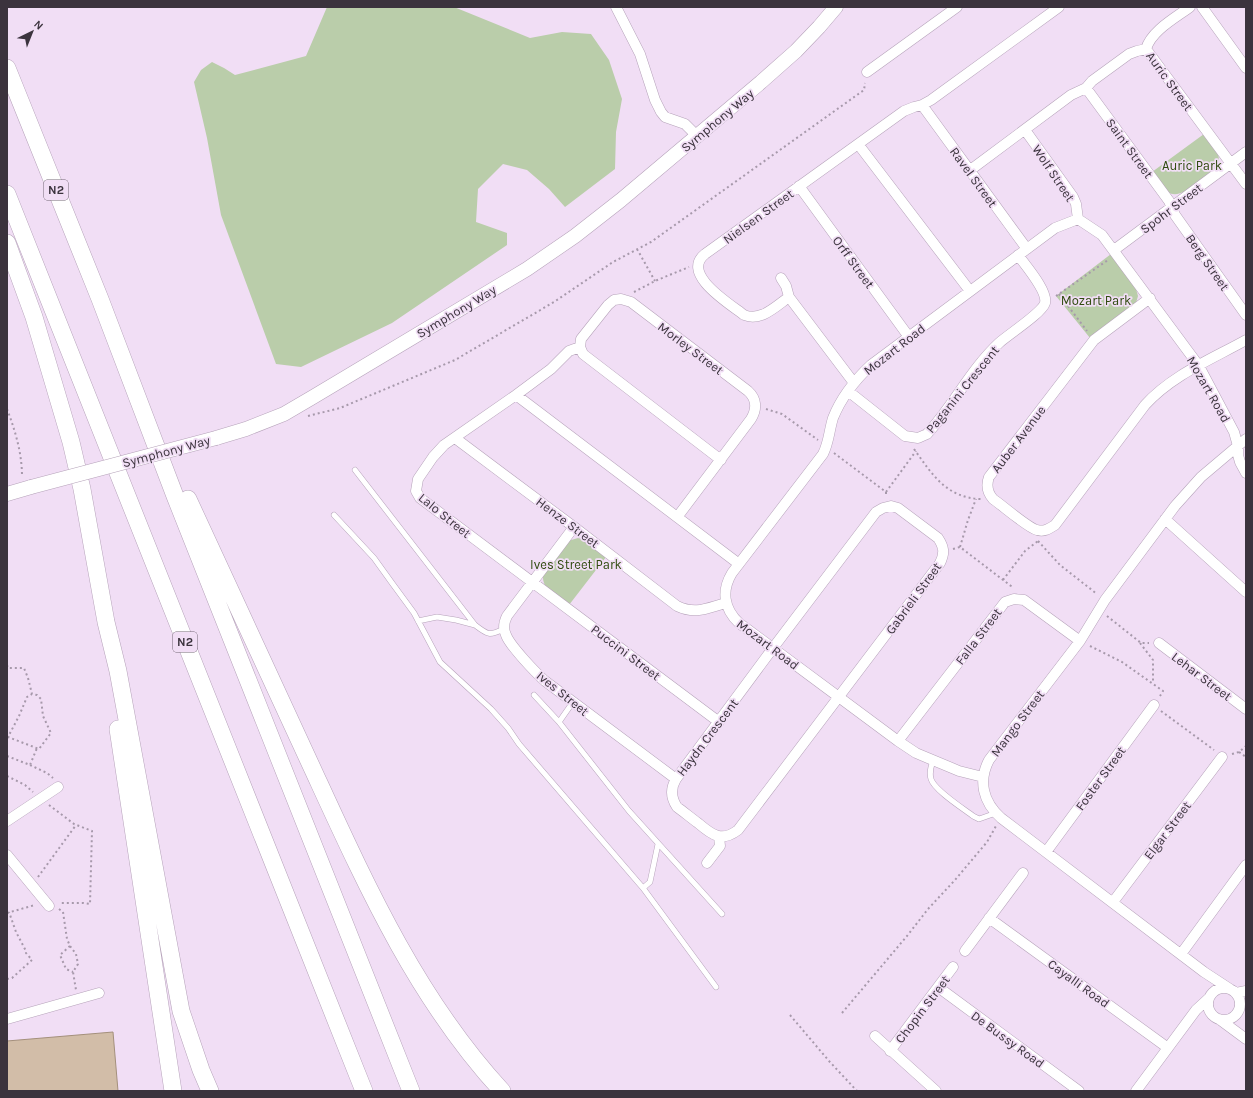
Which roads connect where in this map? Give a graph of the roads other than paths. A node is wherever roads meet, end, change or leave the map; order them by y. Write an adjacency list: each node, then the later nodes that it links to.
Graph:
1 (616, 7): 14 (street)
2 (836, 7): 14 (main road, Symphony Way)
3 (957, 7): 10 (street)
4 (1059, 7): 12 (street)
5 (1190, 7): 7 (street, Auric Street)
6 (1202, 7): 9 (street)
7 (1146, 49): 11 (street); 17 (street, Auric Street)
8 (7, 68): 32 (highway, N2)
9 (1246, 68)
10 (868, 72)
11 (1086, 88): 13 (street); 22 (street, Saint Street)
12 (922, 106): 15 (street); 18 (street, Ravel Street)
13 (1024, 130): 18 (street); 23 (street, Wolf Street)
14 (697, 136): 46 (main road, Symphony Way, bridge)
15 (858, 144): 20 (street, Nielsen Street); 29 (street)
16 (1246, 152): 17 (street, Spohr Street)
17 (1231, 163): 19 (street); 22 (street, Spohr Street)
18 (969, 171): 25 (street, Ravel Street)
19 (1246, 184)
20 (798, 186): 30 (street, Nielsen Street); 34 (street, Orff Street)
21 (7, 194): 109 (highway, N2)
22 (1172, 208): 26 (street, Spohr Street); 33 (street, Berg Street)
23 (1078, 219): 25 (street, Mozart Road); 26 (street, Mozart Road)
24 (7, 243): 56 (highway)
25 (1027, 249): 27 (street, Mozart Road)
26 (1116, 252): 31 (street, Mozart Road)
27 (1018, 256): 29 (street, Mozart Road); 38 (street, Paganini Crescent)
28 (781, 278): 30 (street)
29 (970, 291): 34 (street, Mozart Road)
30 (789, 297): 38 (street)
31 (1150, 298): 37 (street, Mozart Road); 37 (street, Auber Avenue)
32 (100, 299): 110 (highway, N2); 111 (highway)
33 (1246, 315)
34 (909, 337): 38 (street, Mozart Road)
35 (1246, 340): 37 (street)
36 (580, 347): 39 (street, Lalo Street); 43 (street); 43 (street, Morley Street)
37 (1199, 366): 42 (street, Mozart Road)
38 (851, 387): 51 (street, Mozart Road)
39 (516, 395): 40 (street, Lalo Street); 48 (street)
40 (455, 438): 50 (street, Henze Street); 52 (street, Lalo Street)
41 (1246, 439): 42 (street, Mango Street)
42 (1238, 446): 45 (street, Mozart Road); 49 (street, Mango Street)
43 (721, 460): 48 (street, Morley Street)
44 (355, 470): 57 (lane)
45 (1246, 473)
46 (7, 494)
47 (334, 514): 55 (lane)
48 (678, 516): 51 (street)
49 (1165, 518): 53 (street); 59 (street, Mango Street)
50 (574, 527): 52 (street); 54 (street, Henze Street)
51 (739, 564): 54 (street, Mozart Road)
52 (532, 582): 58 (street); 68 (street, Puccini Street)
53 (1246, 592)
54 (726, 603): 61 (street, Mozart Road)
55 (418, 621): 57 (lane); 84 (lane)
56 (106, 622): 107 (highway); 108 (highway)
57 (474, 625): 58 (lane)
58 (504, 629): 64 (street, Ives Street)
59 (1080, 641): 69 (street, Falla Street); 72 (street, Mango Street)
60 (1159, 643): 66 (street, Lehar Street)
61 (773, 648): 63 (street, Mozart Road); 63 (street, Gabrieli Street); 68 (street, Haydn Crescent)
62 (534, 695): 67 (lane)
63 (839, 697): 69 (street, Mozart Road); 77 (street)
64 (573, 702): 67 (lane); 73 (street, Ives Street)
65 (1154, 705): 79 (street, Foster Street)
66 (1246, 709)
67 (559, 722): 78 (lane)
68 (719, 722): 73 (street, Haydn Crescent)
69 (898, 741): 71 (street, Mozart Road)
70 (1222, 757): 85 (street, Elgar Street)
71 (933, 760): 72 (street, Mozart Road); 75 (lane)
72 (983, 777): 75 (street, Mango Street)
73 (676, 779): 77 (street, Haydn Crescent)
74 (58, 787): 76 (street)
75 (999, 816): 79 (street, Mango Street)
76 (7, 821)
77 (719, 837): 81 (street)
78 (658, 844): 84 (lane); 87 (lane)
79 (1046, 852): 85 (street, Mango Street)
80 (7, 855): 86 (street)
81 (707, 863)
82 (1246, 865): 90 (street)
83 (1023, 873): 88 (street)
84 (643, 888): 93 (lane)
85 (1113, 902): 90 (street, Mango Street)
86 (47, 904)
87 (722, 914)
88 (989, 918): 89 (street); 105 (street, Cayalli Road)
89 (965, 951)
90 (1181, 954): 92 (street, Mango Street)
91 (953, 967): 94 (street, Chopin Street)
92 (1204, 972): 95 (street, Mango Street); 98 (street)
93 (716, 987)
94 (938, 987): 106 (street, Chopin Street); 113 (street, De Bussy Road)
95 (1233, 991): 96 (street); 98 (street); 99 (street)
96 (1246, 991)
97 (99, 993): 100 (street)
98 (1210, 996): 101 (street); 102 (street)
99 (1241, 1008): 101 (street); 104 (street)
100 (7, 1018)
101 (1217, 1018): 102 (street); 104 (street)
102 (1189, 1020): 105 (street)
103 (875, 1036): 106 (street, Chopin Street)
104 (1243, 1037)
105 (1168, 1048): 114 (street)
106 (890, 1051): 112 (street, Chopin Street)
107 (173, 1091)
108 (210, 1091)
109 (364, 1091)
110 (411, 1091)
111 (502, 1091)
112 (936, 1091)
113 (1078, 1091)
114 (1136, 1091)

